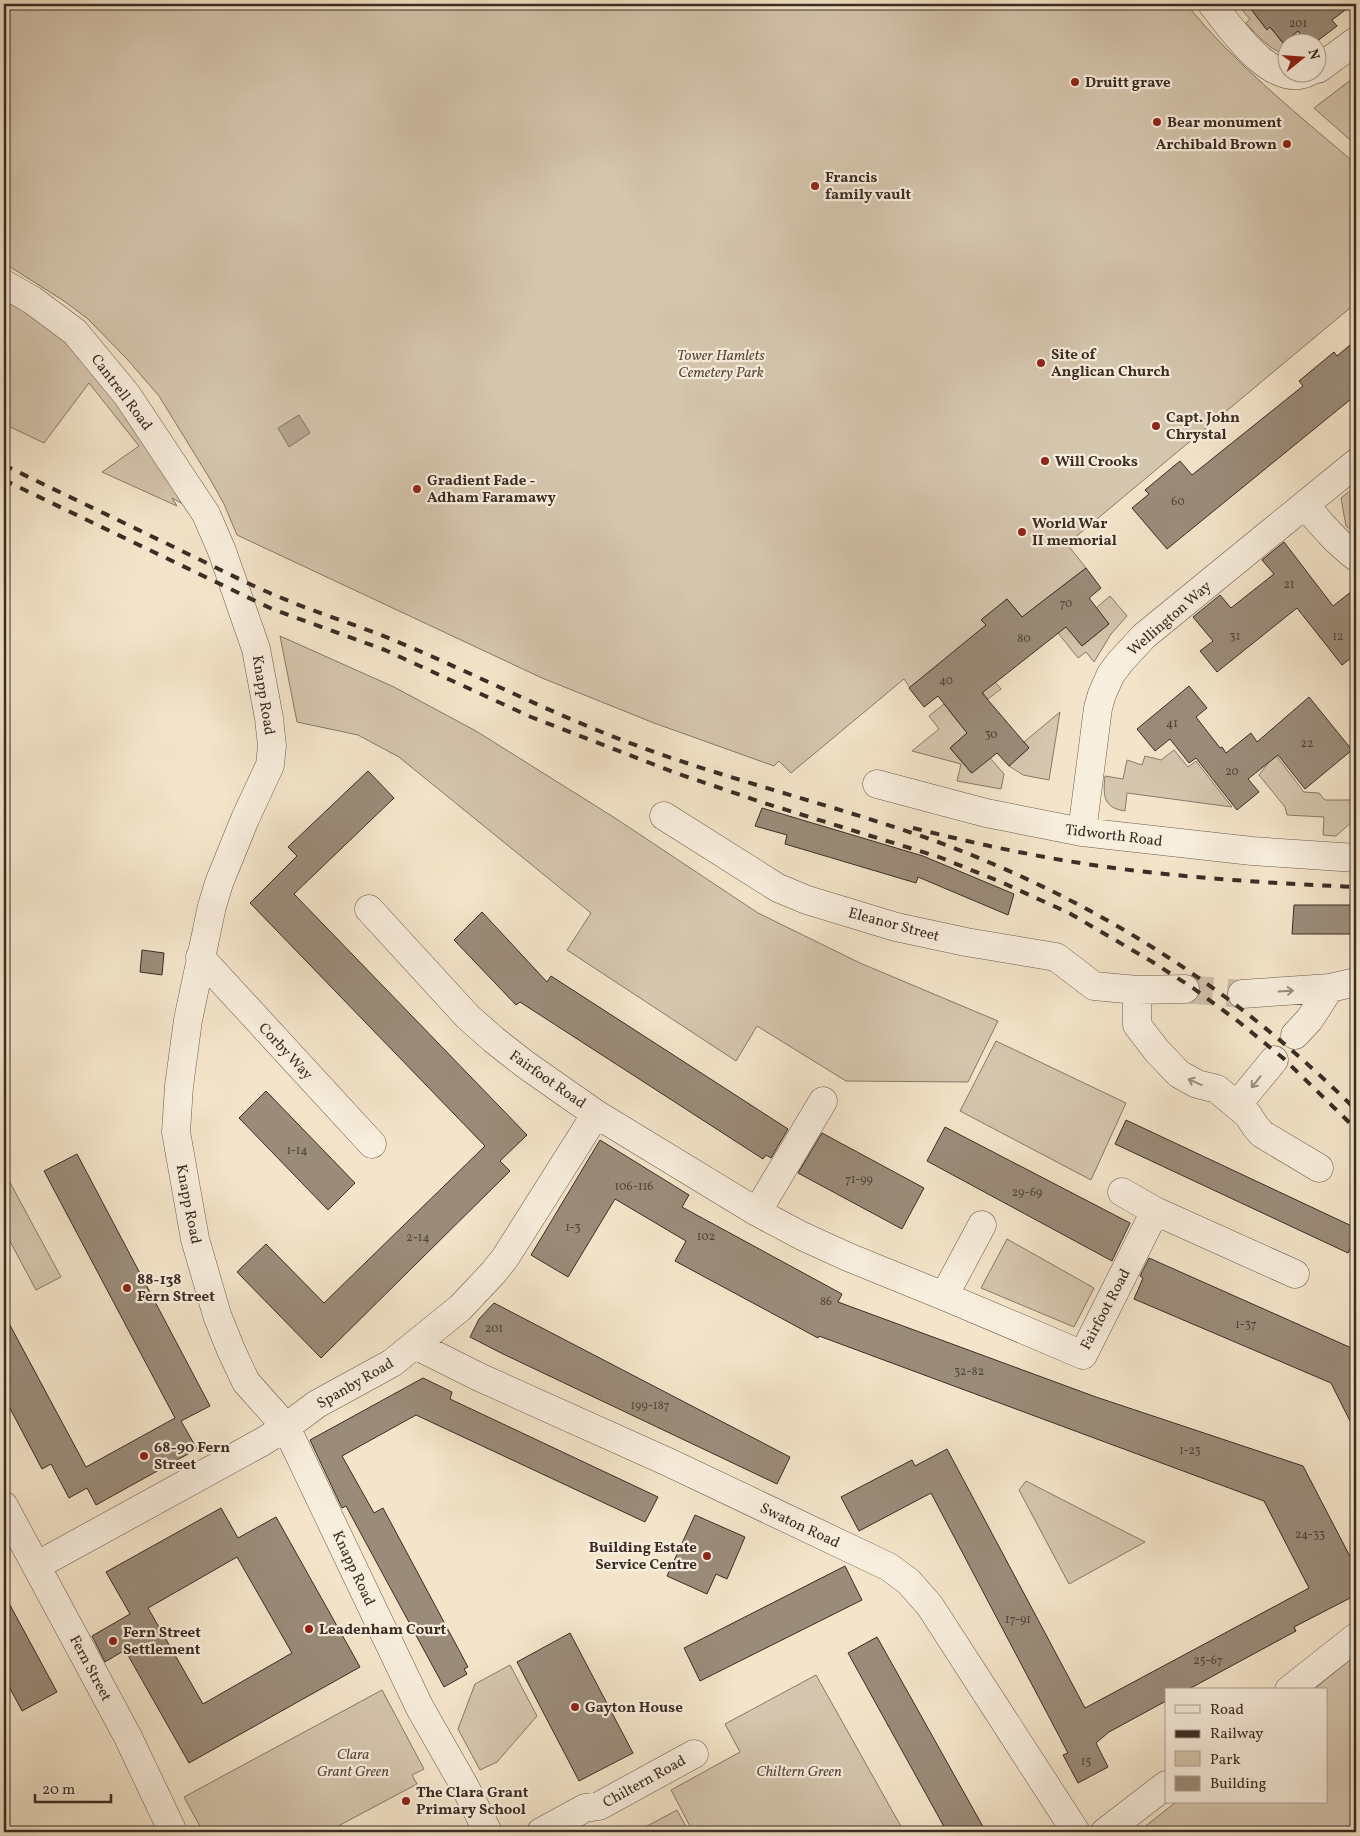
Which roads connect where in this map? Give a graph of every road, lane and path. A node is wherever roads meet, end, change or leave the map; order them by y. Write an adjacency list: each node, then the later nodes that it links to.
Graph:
1 (1212, 4): 4 (street)
2 (1356, 41): 3 (street)
3 (1328, 62)
4 (1278, 70)
5 (4, 284): 8 (street, Cantrell Road)
6 (1356, 463): 7 (street, Wellington Way)
7 (1306, 506): 9 (street); 12 (street, Wellington Way)
8 (212, 528): 15 (street, Knapp Road)
9 (1356, 557)
10 (876, 784): 12 (street, Tidworth Road)
11 (664, 816): 18 (street, Eleanor Street)
12 (1082, 832): 13 (street, Tidworth Road)
13 (1356, 858)
14 (369, 909): 24 (street, Fairfoot Road)
15 (200, 957): 25 (street, Corby Way); 34 (street, Knapp Road)
16 (1343, 985): 19 (street, one-way to 16); 20 (street)
17 (1185, 989): 18 (street, Eleanor Street)
18 (1137, 990): 23 (street, one-way to 18)
19 (1242, 994)
20 (1295, 1036)
21 (1274, 1060): 23 (street, one-way to 23)
22 (823, 1101): 29 (street)
23 (1237, 1105): 26 (street)
24 (596, 1114): 29 (street, Fairfoot Road); 33 (street, Spanby Road)
25 (372, 1144)
26 (1318, 1168)
27 (1122, 1192): 28 (street)
28 (1155, 1211): 31 (street); 32 (street, Fairfoot Road)
29 (757, 1212): 32 (street, Fairfoot Road)
30 (982, 1225): 32 (street)
31 (1295, 1274)
32 (944, 1296)
33 (415, 1345): 34 (street, Spanby Road); 44 (street, Swaton Road)
34 (286, 1427): 36 (street, Spanby Road); 42 (street, Knapp Road)
35 (4, 1506): 36 (street, Fern Street)
36 (36, 1566): 41 (street, Fern Street)
37 (1356, 1637): 38 (street)
38 (1292, 1688)
39 (694, 1754): 43 (street, Chiltern Road)
40 (1165, 1786): 45 (street)
41 (173, 1832)
42 (488, 1832)
43 (541, 1832)
44 (1076, 1832)
45 (1105, 1832)

